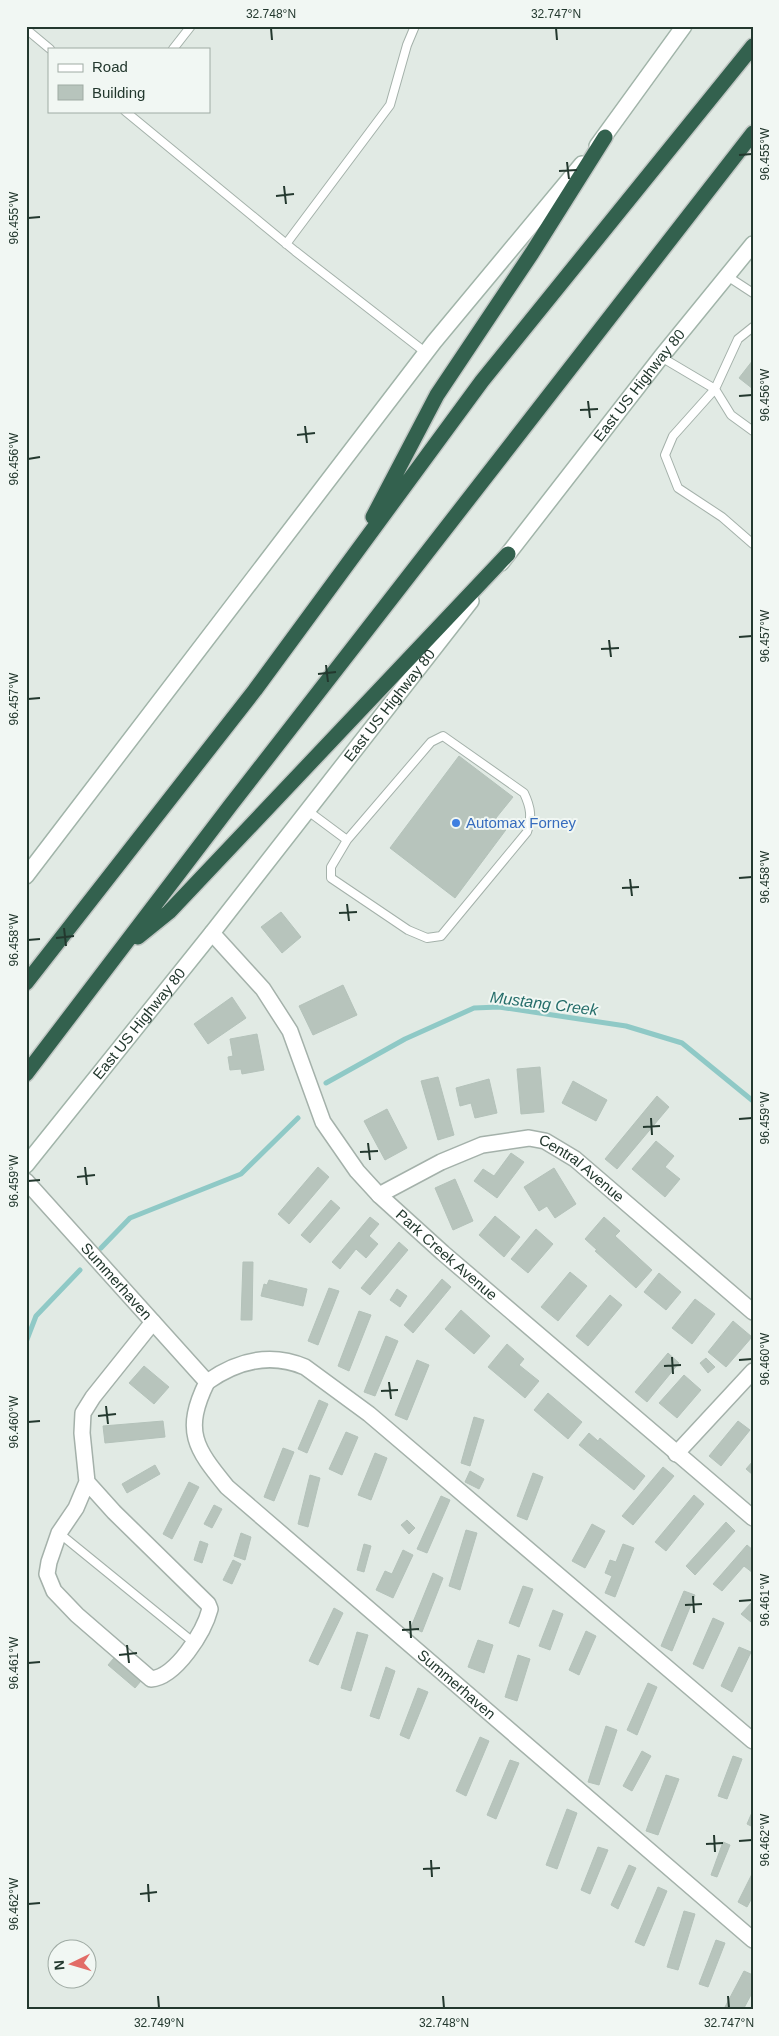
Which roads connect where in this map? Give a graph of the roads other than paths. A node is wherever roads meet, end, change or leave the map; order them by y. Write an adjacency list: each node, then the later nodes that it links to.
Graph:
1 (191, 26): 7 (lane)
2 (415, 26): 11 (lane)
3 (684, 26): 10 (street)
4 (26, 29): 6 (lane)
5 (753, 46): 22 (highway)
6 (49, 48)
7 (174, 48)
8 (126, 112): 11 (lane)
9 (753, 133): 27 (highway)
10 (605, 137): 16 (street); 22 (highway)
11 (286, 244): 16 (lane)
12 (753, 244): 13 (street, East US Highway 80)
13 (727, 276): 14 (lane); 17 (street, East US Highway 80)
14 (753, 293)
15 (753, 327): 18 (lane)
16 (426, 352): 25 (street)
17 (661, 357): 18 (lane); 21 (street, East US Highway 80)
18 (716, 389): 19 (lane); 20 (lane)
19 (753, 431)
20 (753, 544)
21 (508, 554): 23 (street, East US Highway 80); 27 (highway)
22 (349, 562): 28 (highway)
23 (308, 810): 24 (lane); 26 (street, East US Highway 80)
24 (347, 840): 24 (lane)
25 (26, 876)
26 (212, 933): 30 (street, East US Highway 80); 32 (street, Park Creek Avenue)
27 (119, 952): 29 (highway)
28 (26, 983)
29 (26, 1074)
30 (26, 1165)
31 (26, 1180): 34 (street, Summerhaven)
32 (379, 1194): 33 (street, Central Avenue); 37 (street, Park Creek Avenue)
33 (753, 1312)
34 (153, 1322): 36 (street, Summerhaven); 38 (street)
35 (753, 1371): 37 (street)
36 (207, 1382): 42 (street); 43 (street, Summerhaven)
37 (676, 1454): 39 (street, Park Creek Avenue)
38 (87, 1482): 40 (street); 41 (street)
39 (753, 1518)
40 (59, 1533): 41 (lane); 41 (street)
41 (193, 1642)
42 (753, 1741)
43 (753, 1940)

